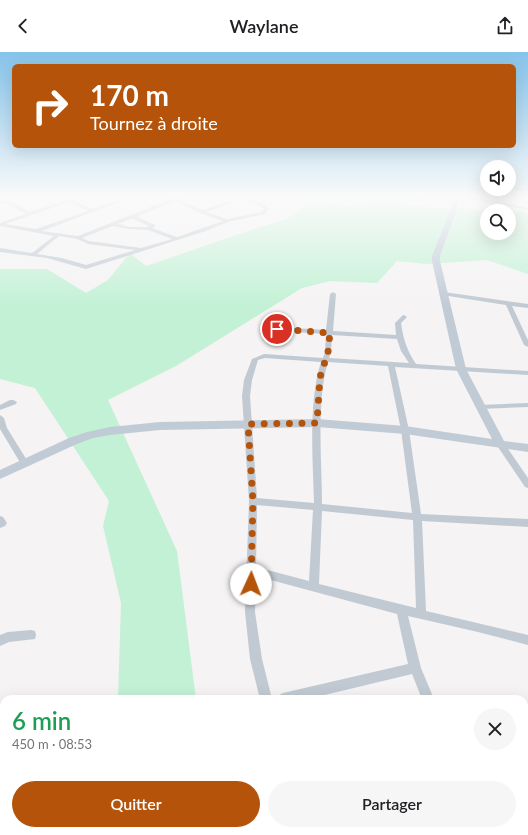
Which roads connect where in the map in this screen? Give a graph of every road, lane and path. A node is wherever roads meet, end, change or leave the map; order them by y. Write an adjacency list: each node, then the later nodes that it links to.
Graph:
1 (50, 234): 6 (street)
2 (89, 234): 7 (street)
3 (161, 234): 8 (street)
4 (189, 234): 8 (street)
5 (445, 234): 13 (street)
6 (58, 235): 7 (street); 11 (street)
7 (78, 238): 10 (street)
8 (175, 238): 10 (street)
9 (0, 250): 11 (street)
10 (140, 250): 11 (street)
11 (32, 254)
12 (333, 294): 18 (street)
13 (444, 294): 14 (street); 24 (street)
14 (508, 302): 15 (street); 20 (street)
15 (528, 306)
16 (404, 317): 19 (street)
17 (277, 329): 18 (street)
18 (330, 333): 19 (street); 21 (street)
19 (399, 337): 23 (street)
20 (528, 347)
21 (326, 359): 22 (street); 31 (street); 32 (street)
22 (391, 365): 23 (street); 33 (street)
23 (414, 366): 24 (street)
24 (461, 369): 25 (street); 28 (street)
25 (528, 373)
26 (13, 402): 29 (street)
27 (528, 405): 28 (street)
28 (480, 407): 34 (street)
29 (0, 408)
30 (0, 418): 36 (street)
31 (317, 423): 32 (street); 33 (street); 40 (street)
32 (248, 424): 36 (street); 39 (street)
33 (405, 430): 34 (street); 41 (street)
34 (500, 445): 35 (street); 38 (street)
35 (528, 448)
36 (24, 462): 37 (street)
37 (0, 475)
38 (528, 485)
39 (253, 501): 40 (street); 45 (street)
40 (318, 507): 41 (street); 46 (street)
41 (417, 517): 43 (street); 48 (street)
42 (0, 520): 44 (street)
43 (528, 523)
44 (0, 524)
45 (251, 570): 46 (street); 53 (street)
46 (314, 586): 47 (street)
47 (401, 610): 48 (street); 52 (street)
48 (421, 614): 50 (street)
49 (31, 635): 51 (street)
50 (528, 640)
51 (0, 641)
52 (414, 668): 54 (street); 55 (street)
53 (265, 695)
54 (300, 695)
55 (426, 695)

